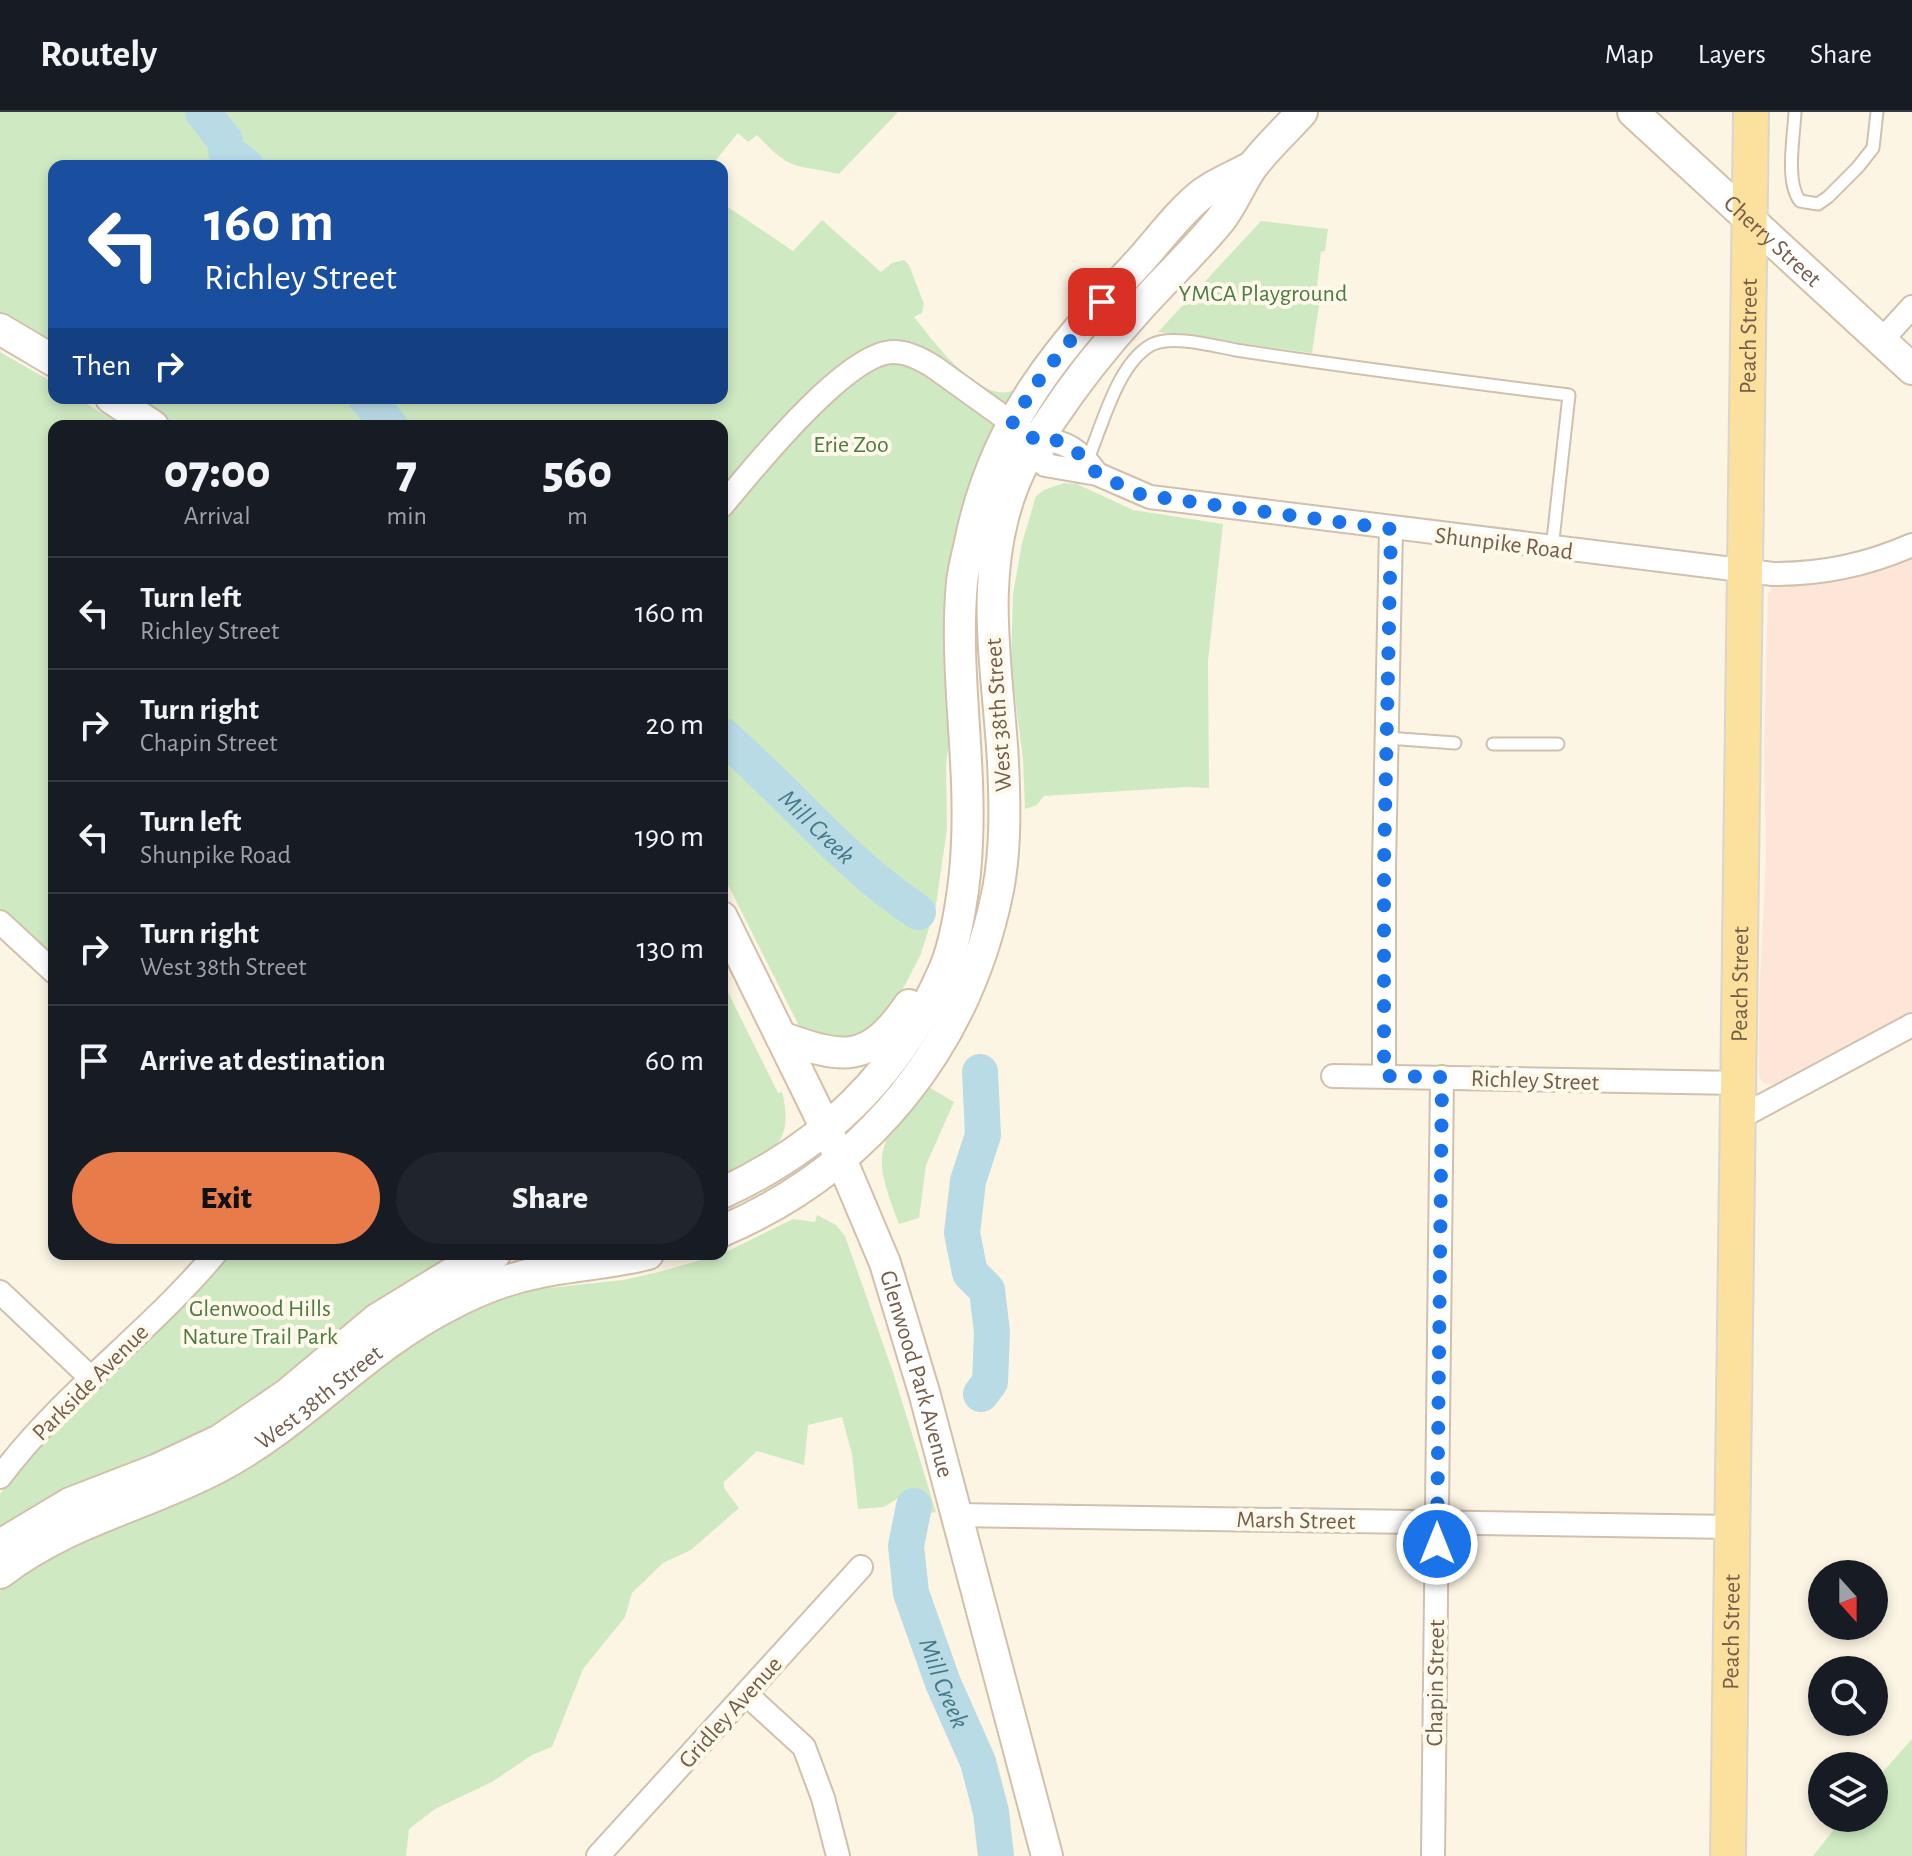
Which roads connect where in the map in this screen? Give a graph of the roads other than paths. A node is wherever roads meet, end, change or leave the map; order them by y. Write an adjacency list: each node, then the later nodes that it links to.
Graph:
1 (1302, 112): 6 (main road, West 38th Street)
2 (1633, 112): 7 (main road, Cherry Street)
3 (1751, 112): 7 (main road, Peach Street)
4 (1795, 112): 5 (lane)
5 (1877, 112)
6 (1253, 166): 15 (main road, West 38th Street); 16 (main road, West 38th Street)
7 (1749, 219): 10 (main road, Cherry Street); 23 (main road, Peach Street)
8 (1912, 307): 10 (street)
9 (0, 329): 11 (main road)
10 (1881, 341): 12 (main road, Cherry Street)
11 (48, 357)
12 (1912, 369)
13 (120, 404): 14 (main road)
14 (144, 420)
15 (1012, 422): 16 (street, Shunpike Road); 18 (main road, West 38th Street); 19 (street, Shunpike Road)
16 (1037, 441): 17 (street, Shunpike Road); 18 (main road, West 38th Street)
17 (1092, 468): 20 (street, Shunpike Road); 22 (lane)
18 (1000, 481): 33 (main road, West 38th Street); 40 (main road, West 38th Street)
19 (728, 499)
20 (1391, 529): 22 (street, Shunpike Road); 24 (street)
21 (1912, 545): 23 (street, Shunpike Road)
22 (1552, 549): 23 (street, Shunpike Road)
23 (1744, 572): 37 (main road, Peach Street)
24 (1387, 738): 25 (lane); 35 (street)
25 (1455, 743)
26 (1493, 744): 27 (lane)
27 (1558, 744)
28 (0, 922): 30 (street)
29 (728, 929): 32 (main road, Glenwood Park Avenue)
30 (48, 966)
31 (1912, 1025): 38 (street)
32 (781, 1037): 33 (main road); 39 (main road, Glenwood Park Avenue)
33 (883, 1052): 39 (main road, West 38th Street)
34 (1333, 1076): 35 (street, Richley Street)
35 (1384, 1076): 36 (street, Richley Street)
36 (1442, 1077): 37 (street, Richley Street); 50 (street, Chapin Street)
37 (1738, 1083): 38 (main road, Peach Street)
38 (1737, 1119): 51 (main road, Peach Street)
39 (827, 1131): 40 (main road, Glenwood Park Avenue); 41 (main road, West 38th Street)
40 (841, 1159): 42 (main road, West 38th Street); 49 (main road, Glenwood Park Avenue)
41 (728, 1190)
42 (728, 1228)
43 (210, 1260): 47 (street, Parkside Avenue)
44 (482, 1260): 52 (main road, West 38th Street)
45 (613, 1260): 54 (main road, West 38th Street)
46 (0, 1292): 47 (street)
47 (92, 1379): 48 (street, Parkside Avenue)
48 (0, 1477)
49 (956, 1515): 50 (street, Marsh Street); 58 (main road, Glenwood Park Avenue)
50 (1437, 1522): 51 (street, Marsh Street); 59 (street, Chapin Street)
51 (1732, 1527): 60 (main road, Peach Street)
52 (0, 1545)
53 (861, 1567): 55 (street, Gridley Avenue)
54 (0, 1573)
55 (746, 1694): 56 (street, Gridley Avenue); 57 (street)
56 (598, 1856)
57 (838, 1856)
58 (1047, 1856)
59 (1433, 1856)
60 (1728, 1856)

